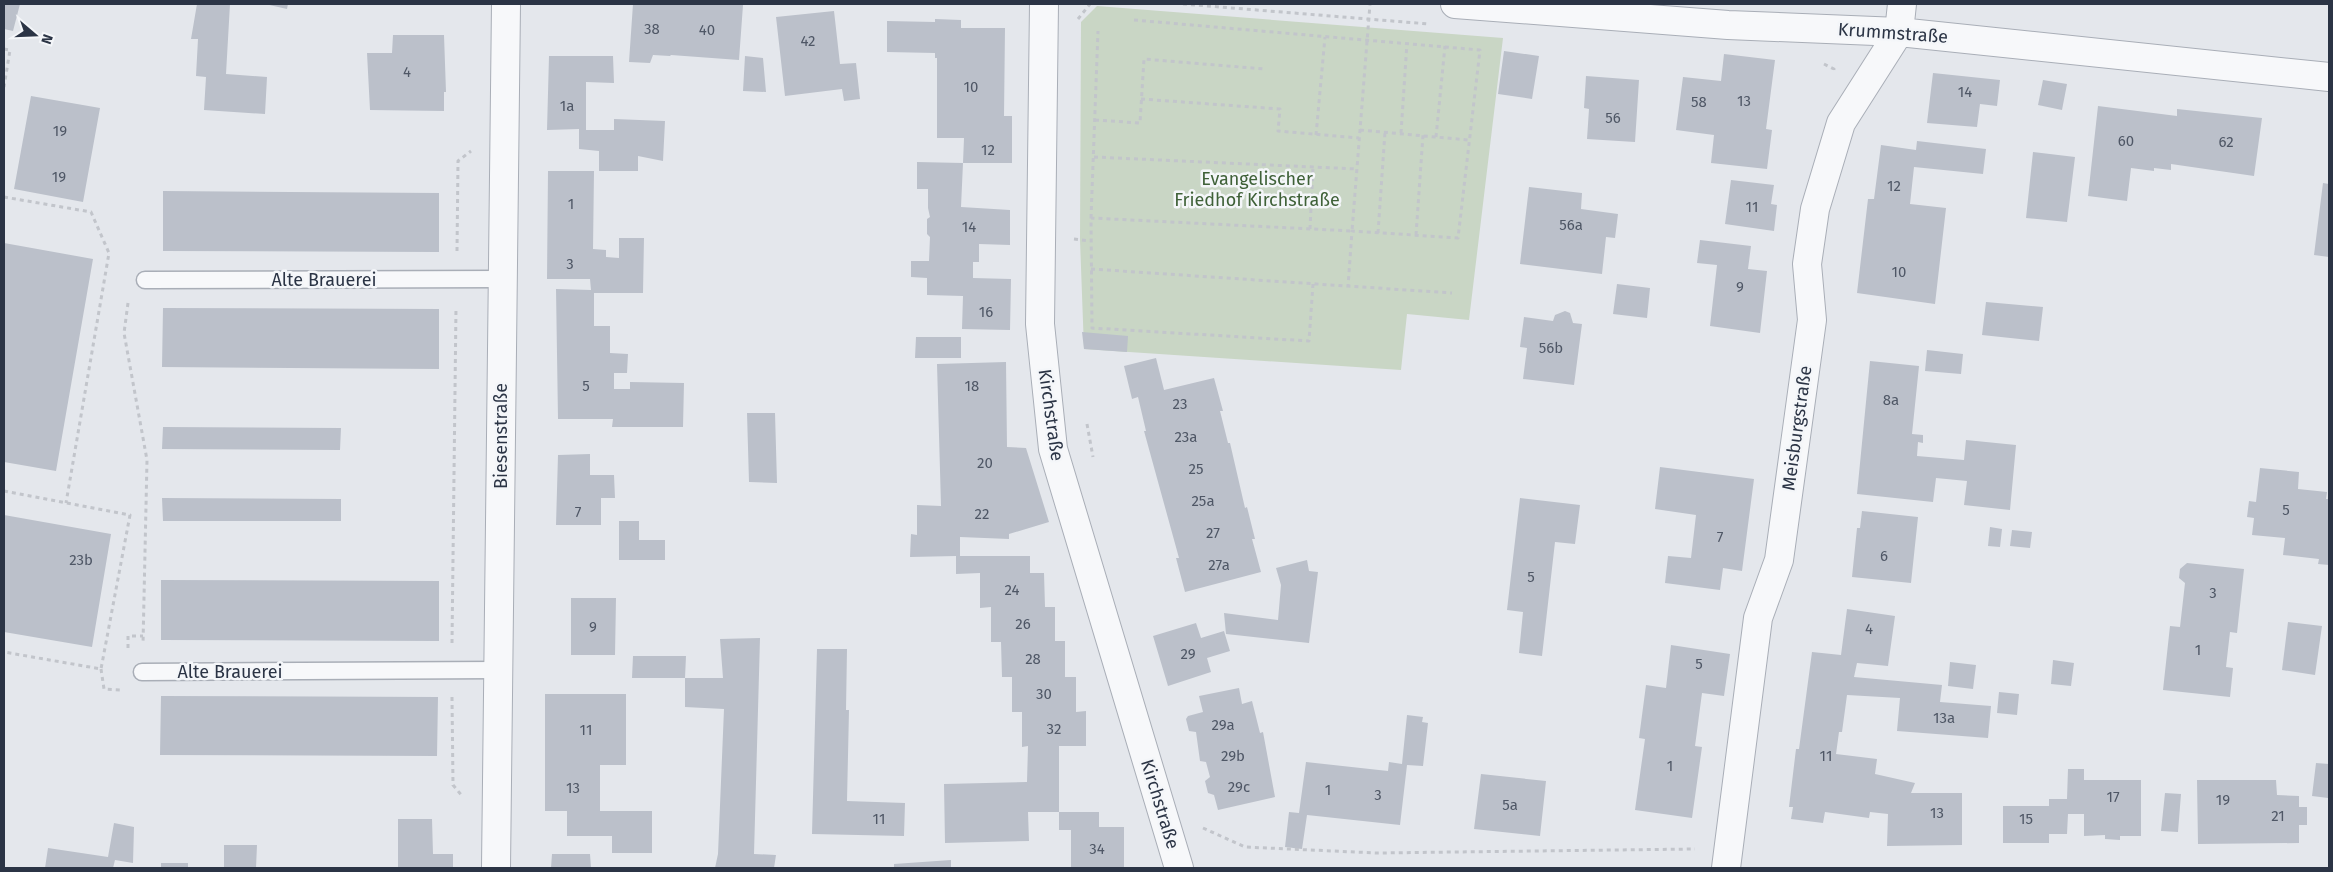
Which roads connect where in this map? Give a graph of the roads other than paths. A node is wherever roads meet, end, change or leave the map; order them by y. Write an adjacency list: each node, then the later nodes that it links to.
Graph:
1 (506, 4): 7 (street, Biesenstraße)
2 (1044, 4): 13 (street, Kirchstraße)
3 (1455, 4): 5 (street, Krummstraße)
4 (1902, 4): 5 (street, Meisburgstraße)
5 (1899, 32): 6 (street, Krummstraße); 11 (street, Meisburgstraße)
6 (2329, 78)
7 (503, 279): 8 (lane, Alte Brauerei); 9 (street, Biesenstraße)
8 (145, 280)
9 (498, 670): 10 (lane, Alte Brauerei); 12 (street, Biesenstraße)
10 (142, 672)
11 (1727, 859)
12 (496, 868)
13 (1179, 868)

